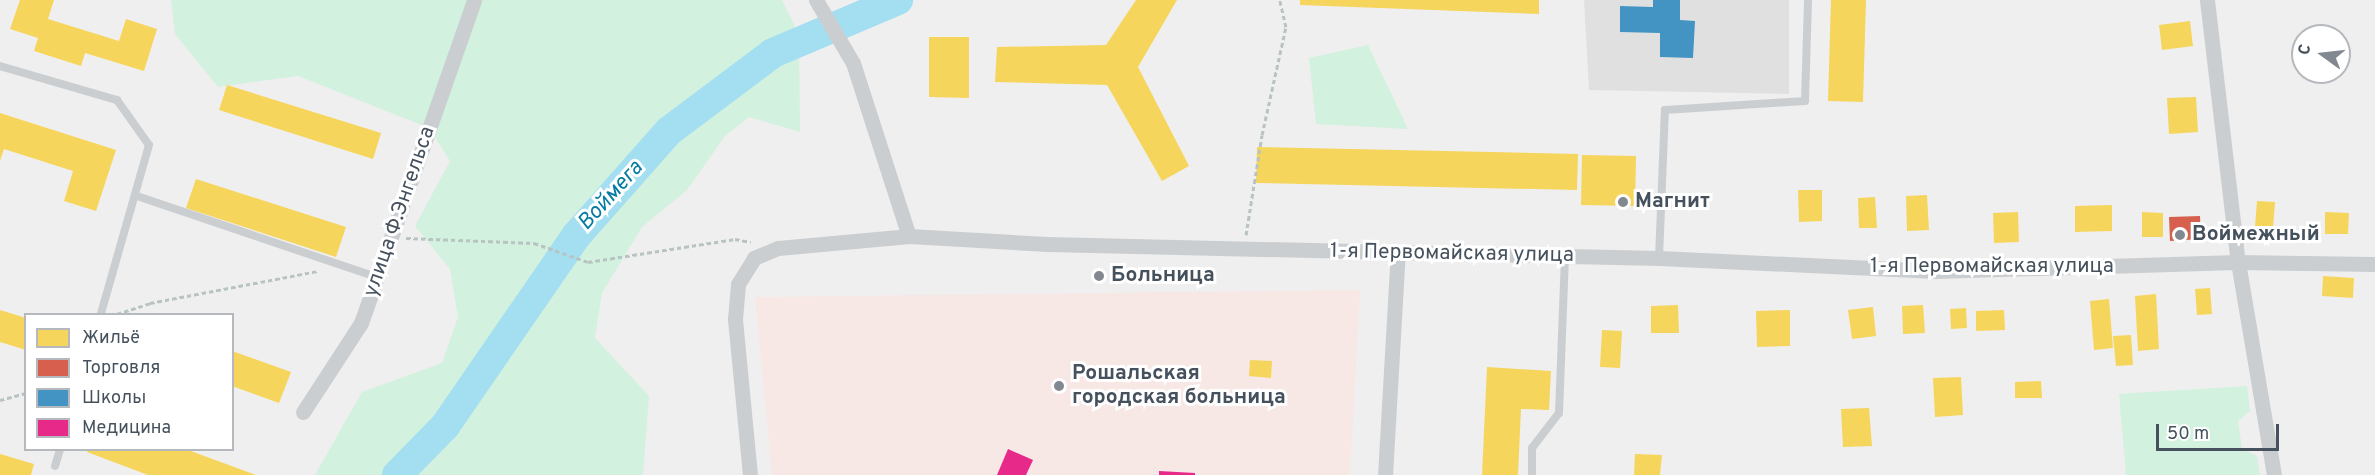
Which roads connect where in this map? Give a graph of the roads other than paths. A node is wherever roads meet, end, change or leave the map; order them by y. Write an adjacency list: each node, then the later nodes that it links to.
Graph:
1 (474, 0): 13 (street, улица Ф.Энгельса)
2 (816, 0): 7 (street)
3 (1808, 0): 10 (lane)
4 (2207, 0): 11 (street)
5 (0, 66): 6 (lane)
6 (137, 196): 13 (lane); 14 (lane)
7 (909, 236): 8 (street, 1-я Первомайская улица); 18 (street, 1-я Первомайская улица)
8 (1398, 252): 9 (street, 1-я Первомайская улица); 19 (street)
9 (1565, 257): 10 (street, 1-я Первомайская улица); 20 (lane)
10 (1659, 258): 11 (street, 1-я Первомайская улица)
11 (2238, 262): 12 (street, 1-я Первомайская улица); 21 (street)
12 (2375, 264)
13 (376, 277): 15 (street, улица Ф.Энгельса)
14 (102, 313)
15 (303, 412)
16 (60, 451): 17 (lane)
17 (55, 466)
18 (750, 475)
19 (1385, 475)
20 (1532, 475)
21 (2274, 475)

